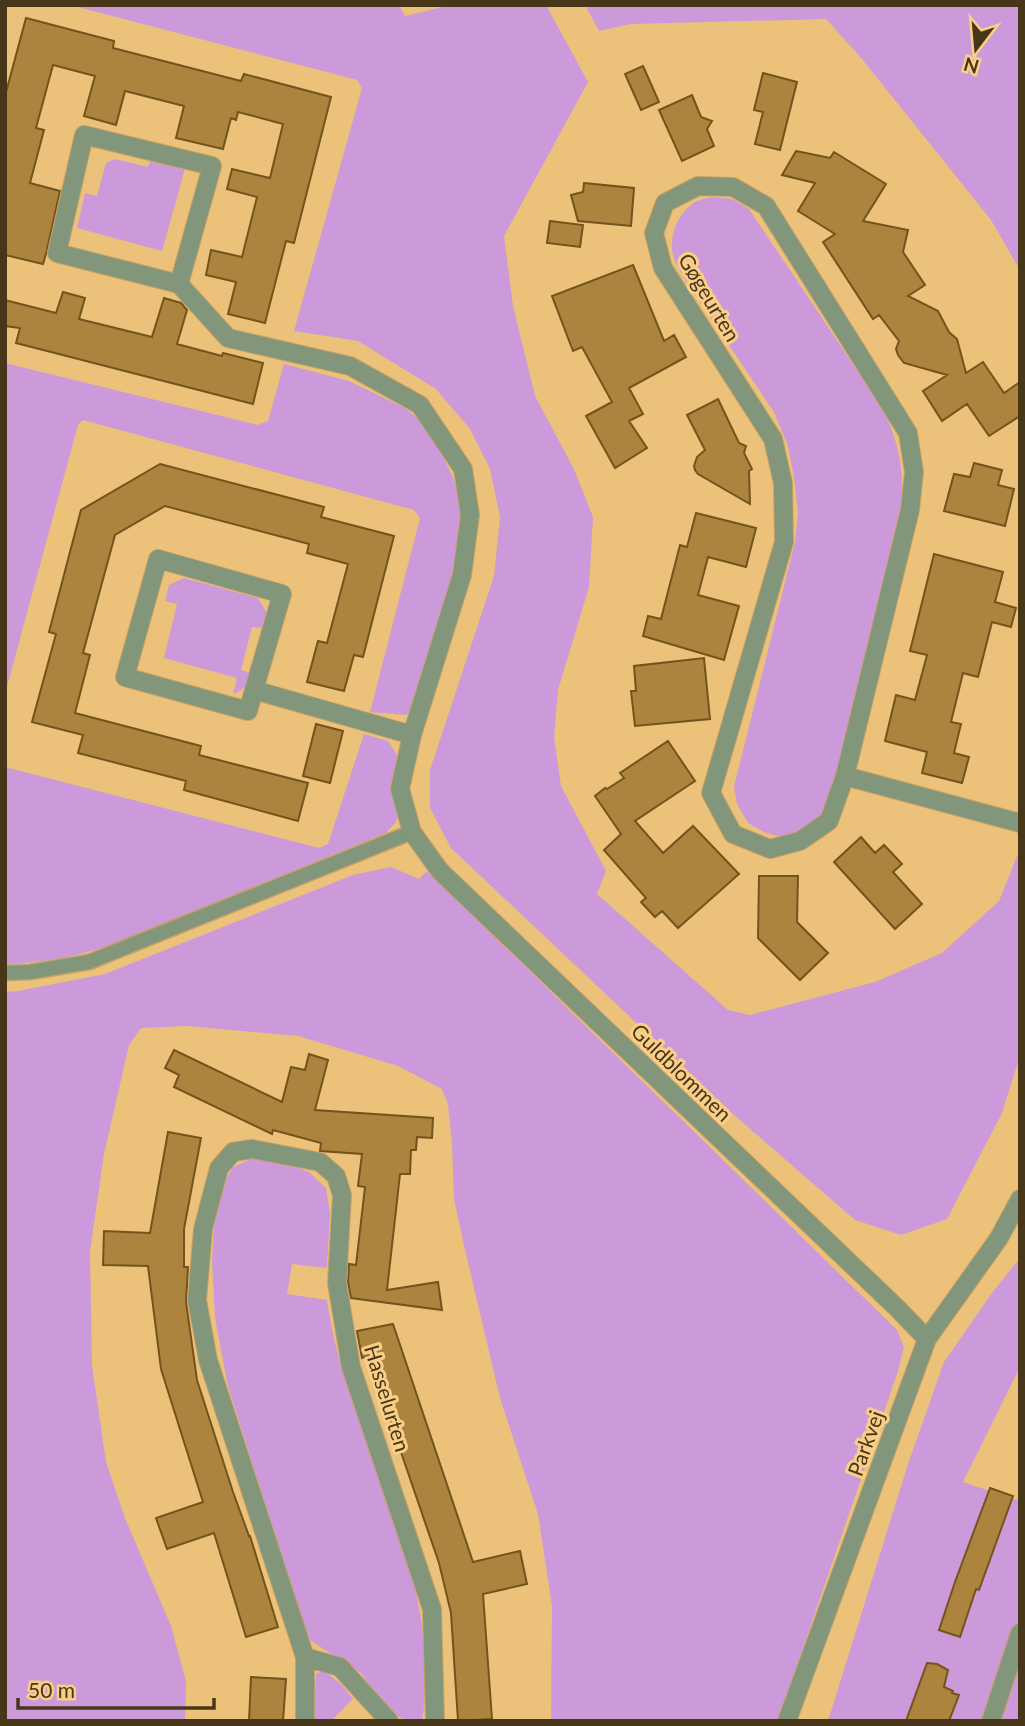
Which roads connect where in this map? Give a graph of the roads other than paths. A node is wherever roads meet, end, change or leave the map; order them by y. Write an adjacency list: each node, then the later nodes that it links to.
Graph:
1 (179, 285): 1 (street); 3 (street, Guldblommen)
2 (254, 691): 2 (street); 3 (street)
3 (412, 735): 6 (street, Guldblommen)
4 (845, 776): 4 (street, Gøgeurten); 5 (street)
5 (1020, 823)
6 (412, 832): 7 (lane); 9 (street, Guldblommen)
7 (5, 973)
8 (1020, 1199): 9 (street, Parkvej)
9 (927, 1339): 15 (street, Parkvej)
10 (1020, 1633): 16 (street)
11 (305, 1657): 12 (street, Hasselurten); 13 (street); 14 (street, Hasselurten)
12 (305, 1721)
13 (389, 1721)
14 (435, 1721)
15 (787, 1721)
16 (990, 1721)

